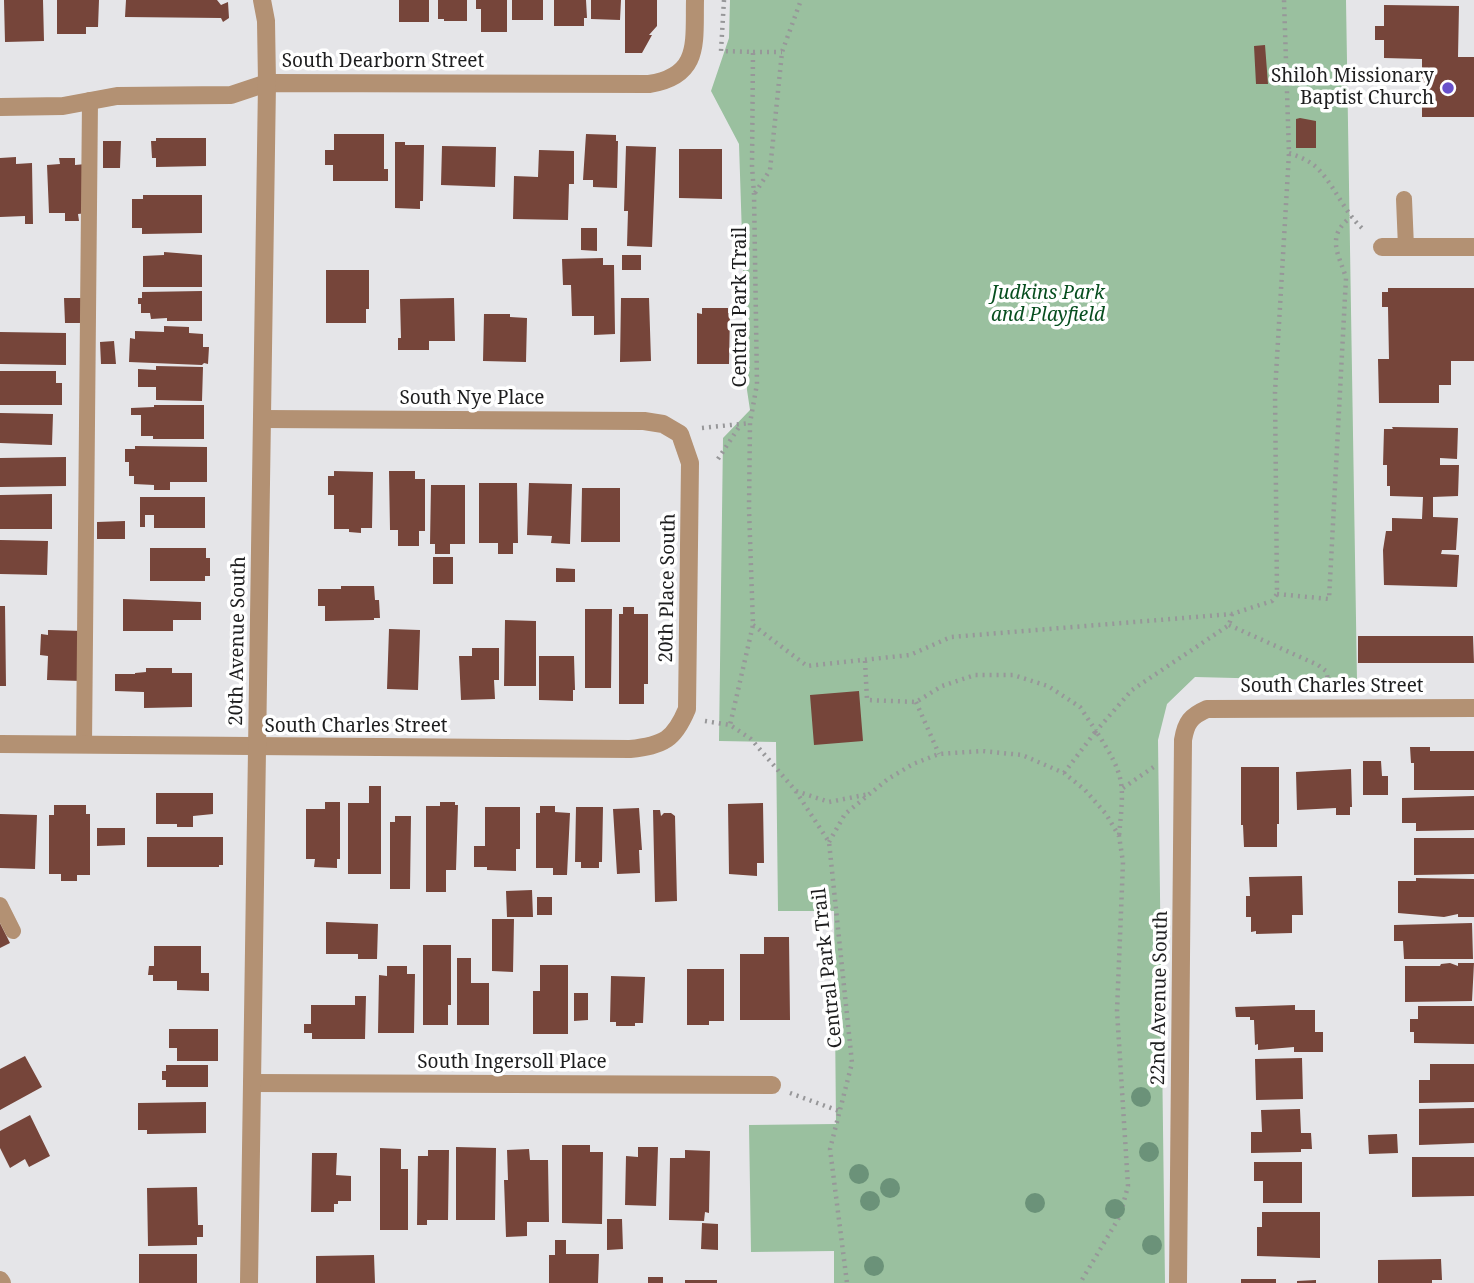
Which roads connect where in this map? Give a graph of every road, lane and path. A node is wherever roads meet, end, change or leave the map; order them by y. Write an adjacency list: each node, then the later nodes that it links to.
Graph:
1 (262, 0): 8 (street, 20th Avenue South)
2 (695, 0): 8 (street, South Dearborn Street)
3 (724, 0): 6 (path)
4 (800, 0): 7 (path)
5 (1284, 0): 11 (path)
6 (752, 52): 7 (path); 12 (path, Central Park Trail)
7 (782, 52): 12 (path)
8 (267, 83): 9 (street, South Dearborn Street); 19 (street, 20th Avenue South)
9 (90, 100): 10 (street, South Dearborn Street); 38 (lane)
10 (0, 107)
11 (1289, 153): 14 (path); 24 (path)
12 (754, 194): 20 (path, Central Park Trail)
13 (1404, 200): 17 (lane)
14 (1351, 217): 15 (path); 24 (path)
15 (1363, 229)
16 (1382, 247): 17 (street)
17 (1406, 247): 18 (street)
18 (1474, 247)
19 (262, 419): 22 (street, South Nye Place); 39 (street, 20th Avenue South)
20 (750, 423): 21 (path); 26 (path, Central Park Trail)
21 (741, 424): 22 (path); 23 (path)
22 (687, 432): 36 (street, 20th Place South)
23 (718, 459)
24 (1277, 594): 25 (path)
25 (1232, 614): 27 (path); 28 (path)
26 (752, 625): 28 (path); 34 (path, Central Park Trail)
27 (1229, 625): 29 (path); 35 (path)
28 (865, 661): 30 (path)
29 (1330, 688)
30 (916, 702): 35 (path); 40 (path)
31 (1474, 708): 32 (street, South Charles Street)
32 (1191, 716): 56 (street, 22nd Avenue South)
33 (710, 722): 34 (path, Central Park Trail)
34 (730, 725): 44 (path, Central Park Trail)
35 (1096, 732): 42 (path); 43 (path)
36 (669, 739): 39 (street, South Charles Street)
37 (0, 744): 38 (street, South Charles Street)
38 (84, 746): 39 (street, South Charles Street)
39 (258, 748): 50 (street, 20th Avenue South)
40 (939, 754): 42 (path); 45 (path)
41 (1155, 766): 43 (path)
42 (1064, 773): 46 (path)
43 (1124, 788): 46 (path)
44 (795, 790): 45 (path); 47 (path, Central Park Trail)
45 (870, 794): 47 (path)
46 (1119, 836): 55 (path)
47 (829, 842): 52 (path, Central Park Trail)
48 (0, 905): 49 (lane)
49 (13, 931)
50 (252, 1083): 51 (street, South Ingersoll Place); 53 (street, 20th Avenue South)
51 (779, 1088): 52 (path)
52 (839, 1111): 54 (path, Central Park Trail)
53 (249, 1283)
54 (847, 1283)
55 (1080, 1283)
56 (1178, 1283)

